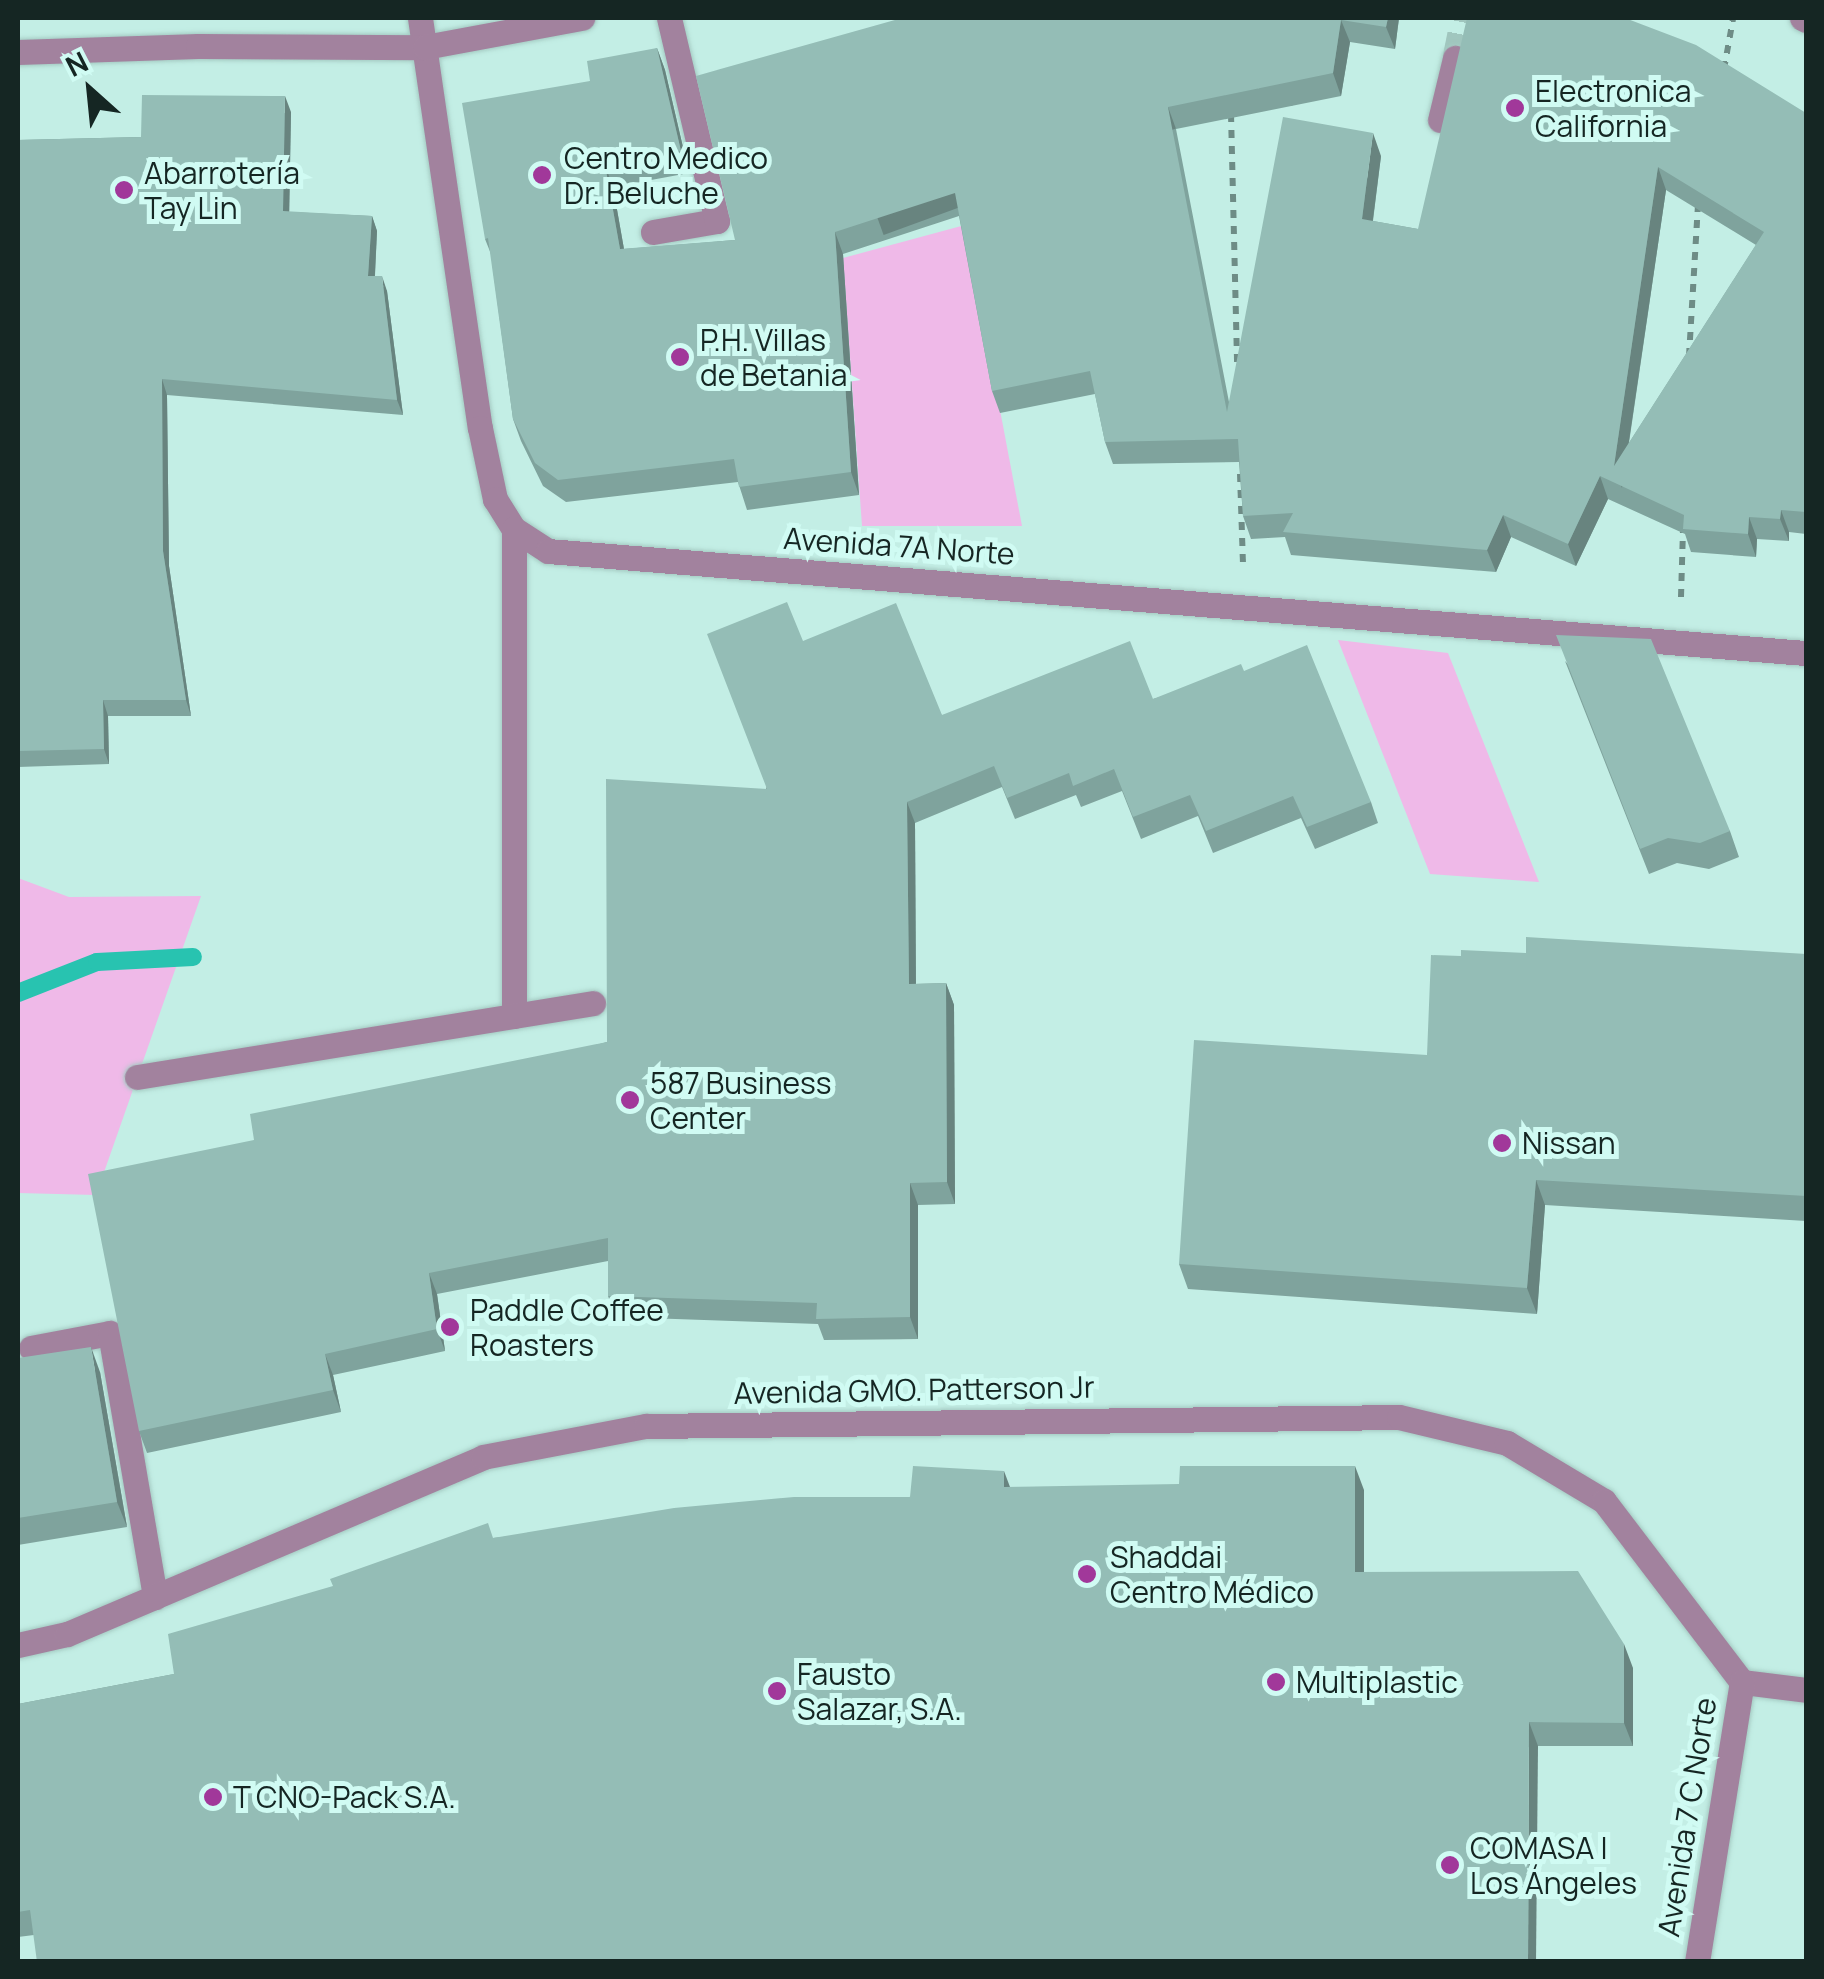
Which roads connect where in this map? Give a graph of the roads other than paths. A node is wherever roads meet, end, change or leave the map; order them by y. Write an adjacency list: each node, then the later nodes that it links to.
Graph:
1 (420, 18): 4 (street)
2 (582, 18): 4 (street)
3 (669, 18): 8 (street)
4 (425, 46): 5 (street); 9 (street)
5 (18, 52)
6 (1455, 58): 7 (street)
7 (1440, 120)
8 (653, 232)
9 (514, 529): 10 (street, Avenida 7A Norte); 12 (street)
10 (1806, 653)
11 (594, 1003): 12 (street)
12 (514, 1016): 13 (street)
13 (137, 1077)
14 (31, 1348): 15 (street)
15 (154, 1596): 16 (street, Avenida GMO. Patterson Jr); 17 (street, Avenida GMO. Patterson Jr)
16 (18, 1645)
17 (1742, 1682): 18 (street); 19 (street, Avenida 7 C Norte)
18 (1806, 1690)
19 (1697, 1962)

